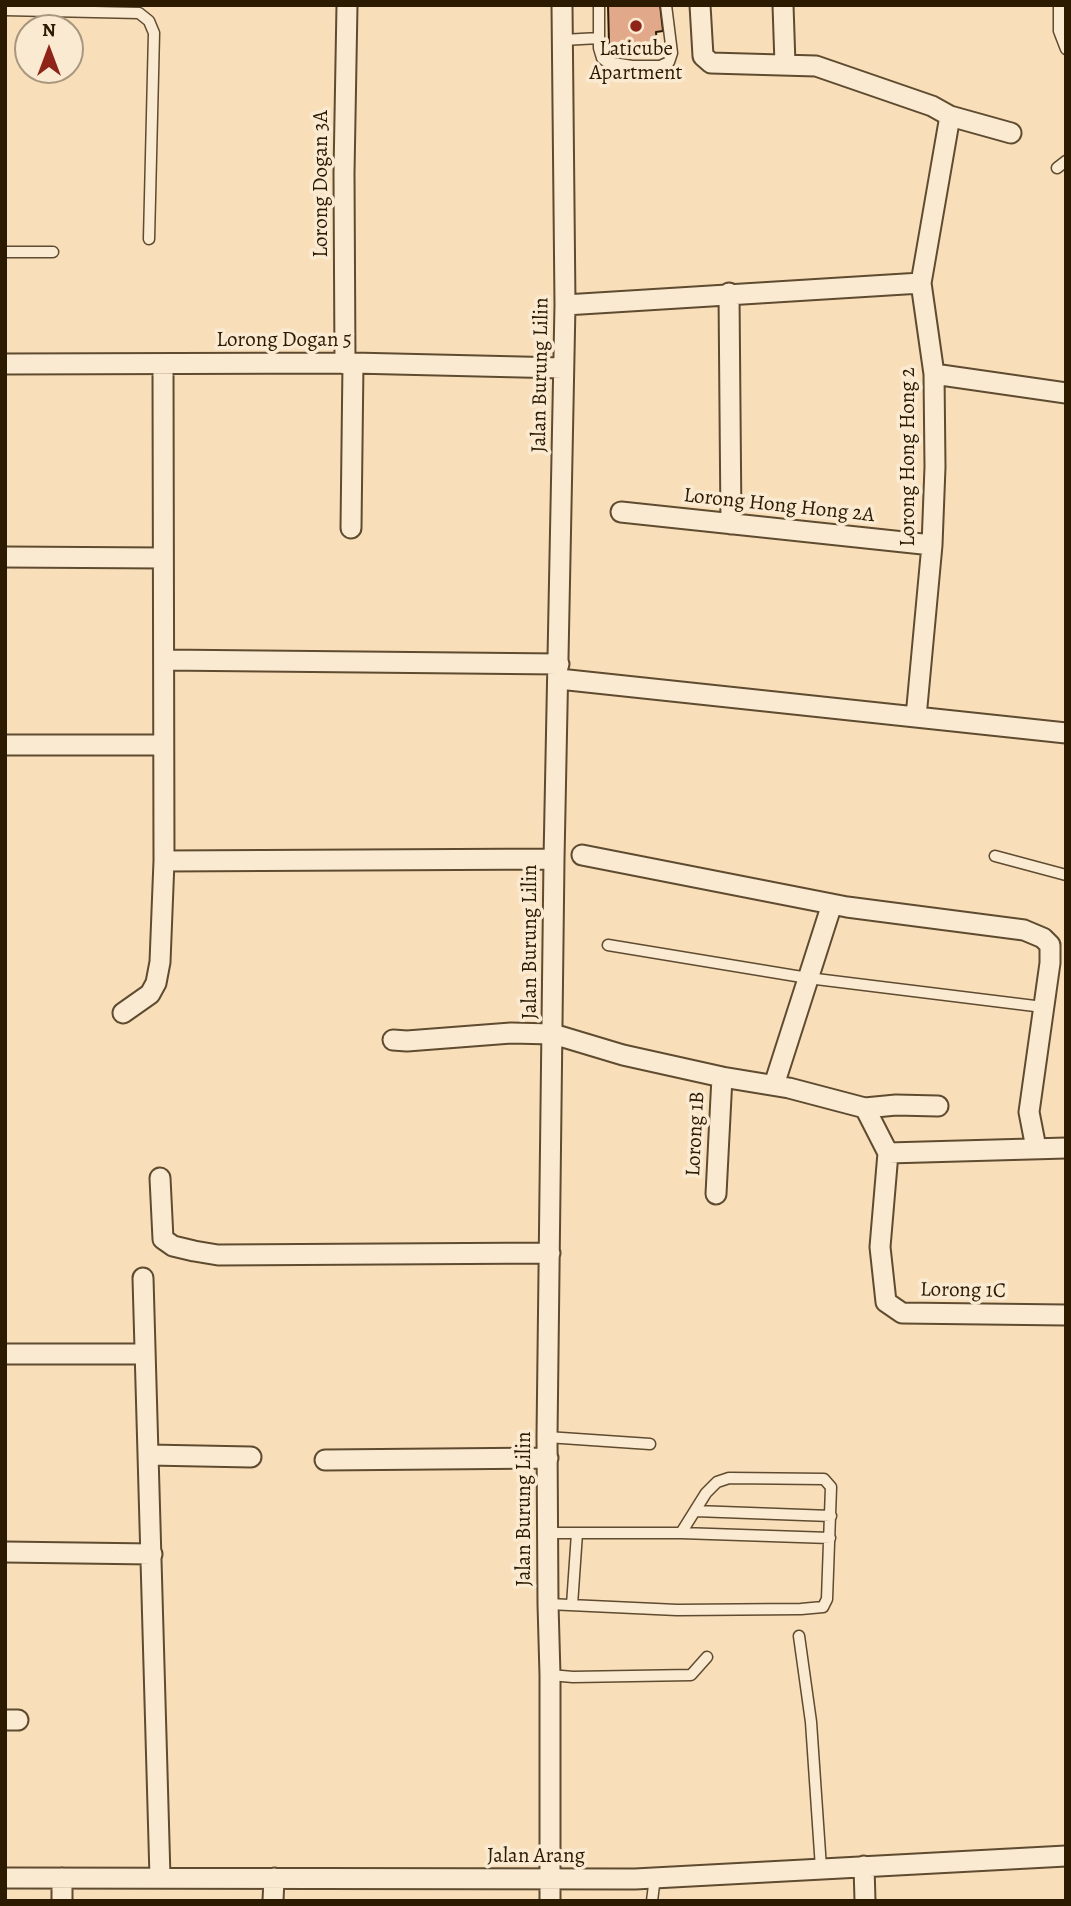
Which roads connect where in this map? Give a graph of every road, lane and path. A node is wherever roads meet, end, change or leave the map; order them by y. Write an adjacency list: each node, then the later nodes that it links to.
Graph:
1 (347, 5): 21 (street, Lorong Dogan 3A)
2 (562, 5): 10 (street, Jalan Burung Lilin)
3 (599, 5): 9 (lane)
4 (666, 5): 9 (lane)
5 (700, 5): 12 (street)
6 (783, 5): 12 (street)
7 (1059, 5): 11 (lane)
8 (5, 10): 15 (lane)
9 (599, 38): 10 (lane)
10 (563, 40): 20 (street, Jalan Burung Lilin)
11 (1065, 47)
12 (785, 64): 13 (street)
13 (950, 116): 14 (street); 18 (street, Lorong Hong Hong 2)
14 (1011, 134)
15 (149, 239)
16 (5, 252): 17 (lane)
17 (54, 252)
18 (921, 283): 19 (street); 25 (street, Lorong Hong Hong 2)
19 (730, 293): 20 (street); 28 (street)
20 (565, 305): 24 (street, Jalan Burung Lilin)
21 (349, 363): 23 (street, Lorong Dogan 5); 24 (street, Lorong Dogan 5); 29 (street, Lorong Dogan 3A)
22 (5, 364): 23 (street, Lorong Dogan 5)
23 (163, 364): 32 (street)
24 (563, 368): 34 (street, Jalan Burung Lilin)
25 (934, 374): 26 (street); 30 (street, Lorong Hong Hong 2)
26 (1066, 393)
27 (621, 512): 28 (street, Lorong Hong Hong 2A)
28 (731, 524): 30 (street, Lorong Hong Hong 2A)
29 (351, 528)
30 (932, 545): 35 (street, Lorong Hong Hong 2)
31 (5, 557): 32 (street)
32 (163, 558): 33 (street)
33 (164, 660): 34 (street); 38 (street)
34 (559, 671): 35 (street); 41 (street, Jalan Burung Lilin)
35 (916, 717): 36 (street)
36 (1066, 733)
37 (5, 745): 38 (street)
38 (162, 745): 42 (street)
39 (582, 855): 44 (street)
40 (995, 856): 43 (lane)
41 (554, 859): 42 (street); 49 (street, Jalan Burung Lilin)
42 (164, 861): 48 (street)
43 (1066, 875)
44 (832, 904): 46 (street); 47 (street)
45 (608, 945): 46 (lane)
46 (808, 978): 47 (lane); 52 (street)
47 (1042, 1007): 55 (street)
48 (123, 1013)
49 (553, 1034): 50 (street); 51 (street); 60 (street, Jalan Burung Lilin)
50 (393, 1040)
51 (722, 1077): 52 (street); 59 (street, Lorong 1B)
52 (774, 1085): 54 (street)
53 (938, 1106): 54 (street)
54 (865, 1108): 57 (street)
55 (1036, 1148): 56 (street); 57 (street)
56 (1066, 1148)
57 (888, 1153): 62 (street, Lorong 1C)
58 (160, 1178): 60 (street)
59 (716, 1194)
60 (550, 1252): 65 (street, Jalan Burung Lilin)
61 (143, 1278): 64 (street)
62 (1066, 1315)
63 (5, 1354): 64 (street)
64 (145, 1354): 67 (street)
65 (547, 1437): 66 (lane); 69 (street, Jalan Burung Lilin)
66 (650, 1444)
67 (149, 1455): 68 (street); 78 (street)
68 (251, 1457)
69 (548, 1458): 70 (street); 73 (street, Jalan Burung Lilin)
70 (325, 1460)
71 (695, 1511): 72 (lane); 72 (lane); 75 (lane)
72 (831, 1516): 76 (lane)
73 (549, 1532): 74 (lane); 79 (street, Jalan Burung Lilin)
74 (577, 1533): 75 (lane); 80 (lane)
75 (681, 1533): 76 (lane)
76 (830, 1538): 80 (lane)
77 (5, 1552): 78 (street)
78 (152, 1554): 87 (street)
79 (548, 1604): 80 (lane); 83 (street, Jalan Burung Lilin)
80 (572, 1605)
81 (799, 1636): 86 (lane)
82 (707, 1657): 83 (lane)
83 (550, 1675): 92 (street, Jalan Burung Lilin)
84 (1066, 1856): 85 (street, Jalan Arang)
85 (864, 1866): 86 (street, Jalan Arang); 97 (street)
86 (821, 1868): 88 (street, Jalan Arang)
87 (160, 1877): 90 (street, Jalan Arang); 91 (street, Jalan Arang)
88 (655, 1877): 92 (street, Jalan Arang); 96 (lane)
89 (5, 1878): 90 (street, Jalan Arang)
90 (62, 1878): 93 (street)
91 (274, 1878): 92 (street, Jalan Arang); 94 (street)
92 (550, 1880): 95 (street, Jalan Burung Lilin)
93 (62, 1901)
94 (273, 1901)
95 (550, 1901)
96 (652, 1901)
97 (865, 1901)

